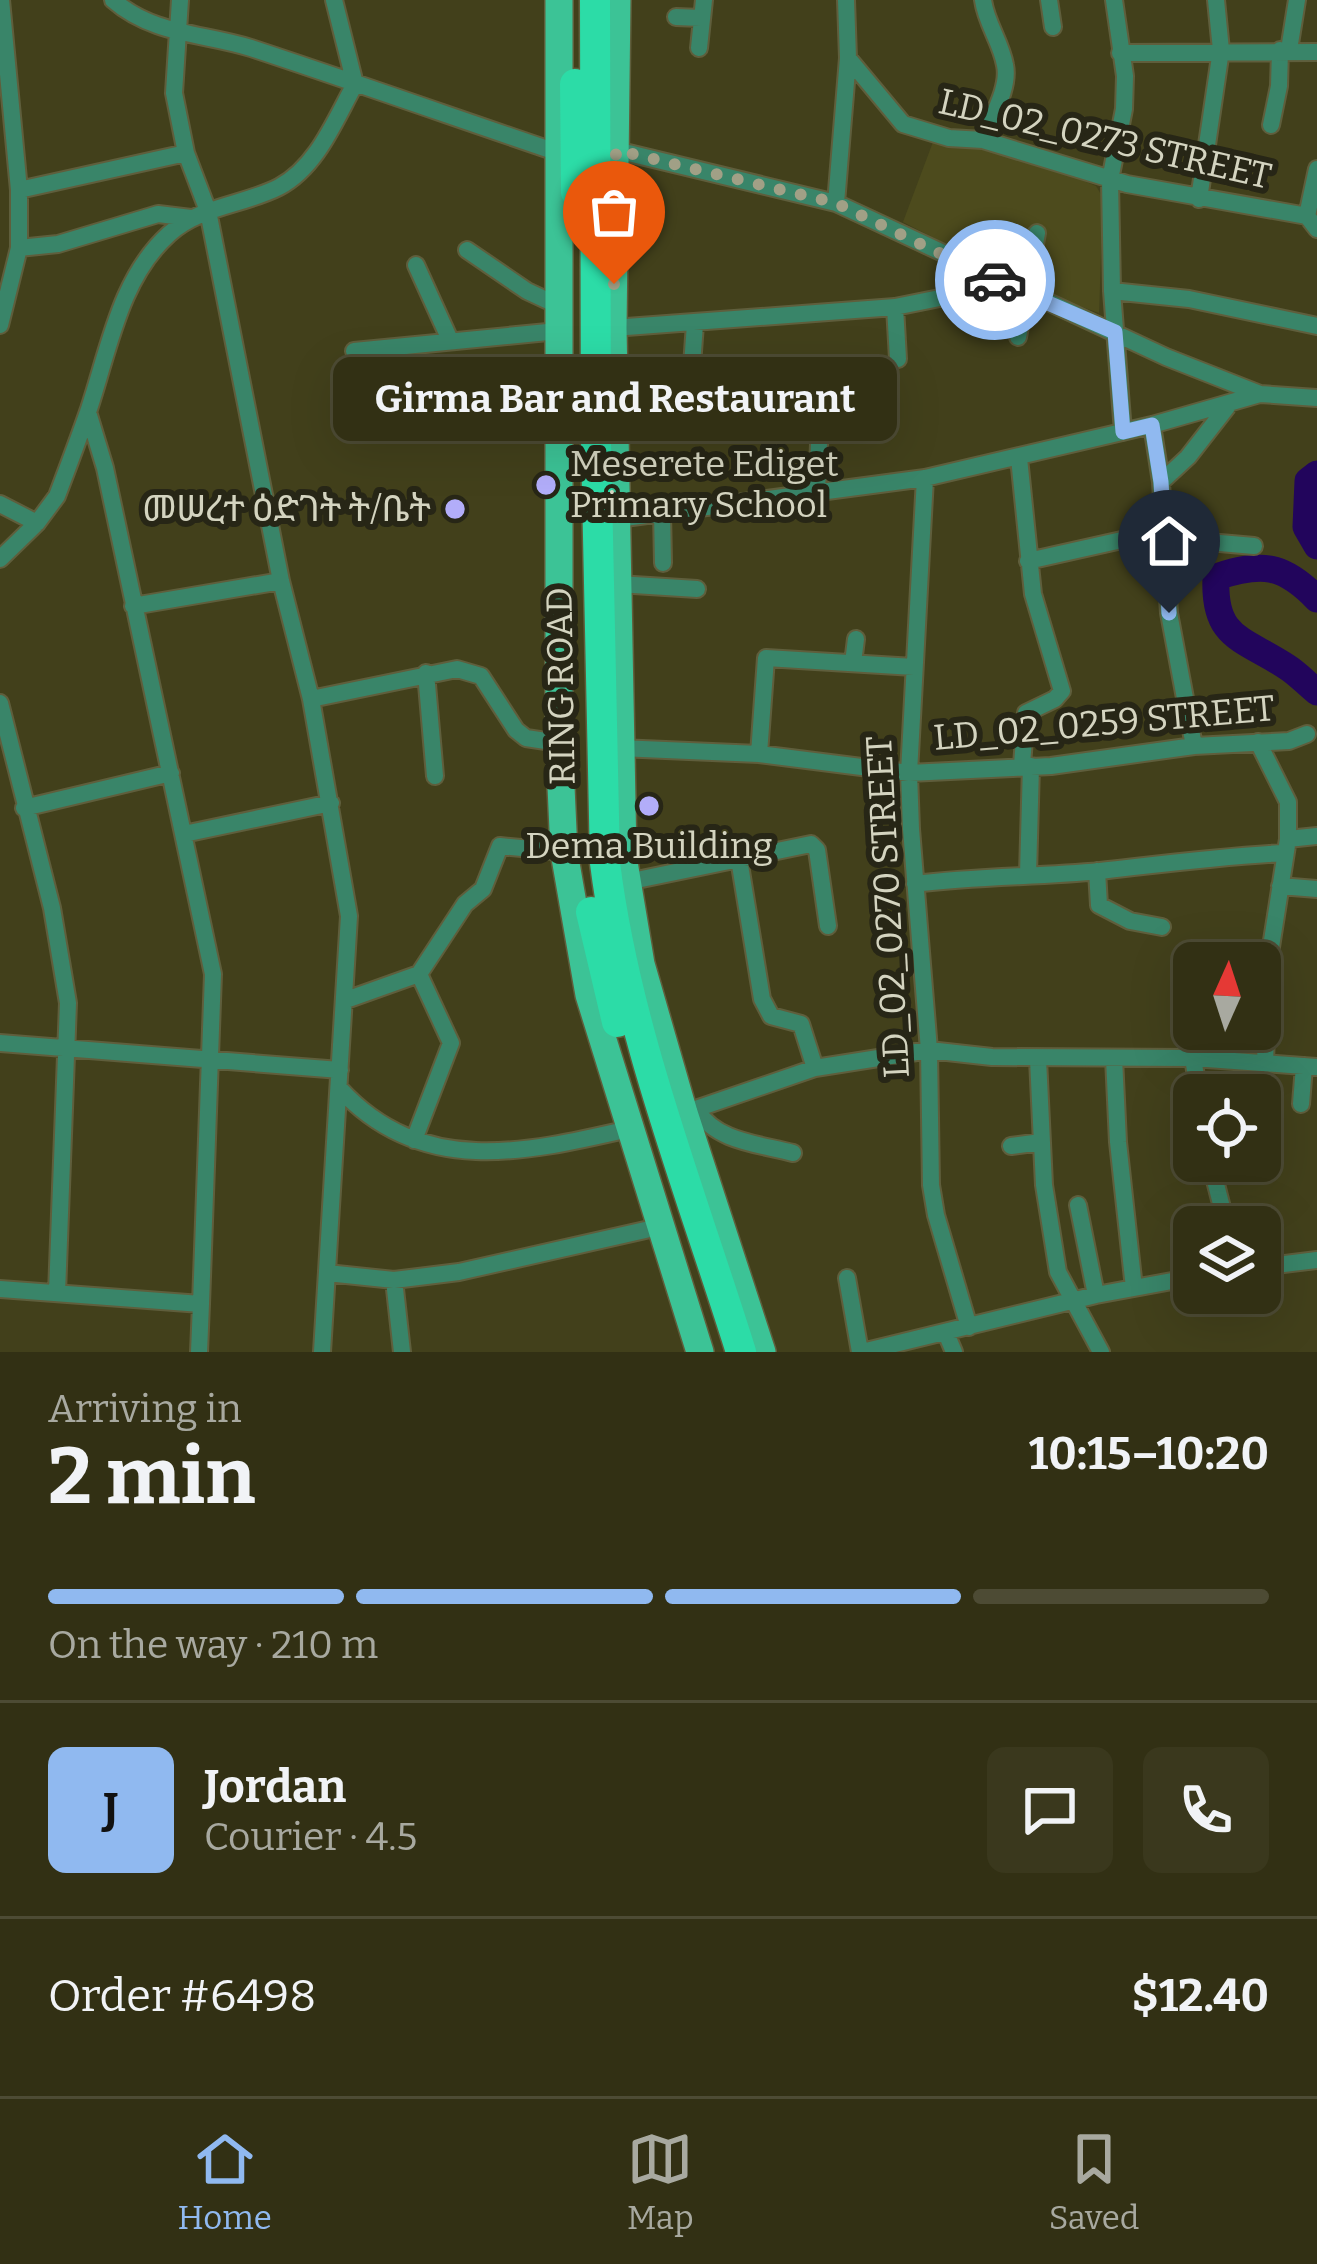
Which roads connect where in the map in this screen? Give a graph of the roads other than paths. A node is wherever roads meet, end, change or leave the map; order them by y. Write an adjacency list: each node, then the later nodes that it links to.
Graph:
1 (2, 0): 33 (street)
2 (113, 0): 18 (street)
3 (180, 0): 18 (street)
4 (334, 0): 25 (street)
5 (559, 0): 30 (main road)
6 (575, 0): 155 (highway, RING ROAD)
7 (596, 0): 156 (highway, RING ROAD)
8 (616, 0): 28 (main road)
9 (846, 0): 24 (street)
10 (983, 0): 27 (street)
11 (1049, 0): 17 (street)
12 (1114, 0): 23 (street)
13 (1216, 0): 20 (street)
14 (1297, 0): 21 (street)
15 (702, 9): 16 (street); 19 (street)
16 (676, 16)
17 (1054, 27)
18 (179, 34): 25 (street); 29 (street)
19 (699, 48)
20 (1222, 50): 21 (street); 23 (street); 34 (street)
21 (1284, 50): 22 (street); 26 (street)
22 (1317, 52)
23 (1120, 53): 32 (street)
24 (848, 58): 27 (street, LD_02_0273 STREET); 35 (street)
25 (355, 84): 30 (street); 36 (street)
26 (1271, 124)
27 (983, 140): 32 (street, LD_02_0273 STREET)
28 (616, 150): 35 (street); 52 (main road)
29 (186, 153): 33 (street); 36 (street)
30 (559, 153): 48 (main road)
31 (1317, 169): 37 (street)
32 (1110, 181): 34 (street, LD_02_0273 STREET); 44 (street)
33 (19, 190): 39 (street)
34 (1199, 199): 37 (street, LD_02_0273 STREET)
35 (836, 203): 41 (street)
36 (199, 215): 39 (street); 62 (street); 79 (street)
37 (1312, 223)
38 (1037, 233): 45 (street)
39 (19, 248): 50 (street)
40 (467, 250): 48 (street)
41 (954, 260): 43 (street); 46 (street)
42 (416, 265): 55 (street)
43 (1005, 284): 45 (street); 46 (street)
44 (1112, 290): 51 (street); 53 (street)
45 (1027, 292): 53 (street); 54 (street)
46 (947, 298): 47 (street)
47 (895, 307): 49 (street); 57 (street)
48 (558, 318): 55 (street); 91 (main road)
49 (695, 324): 52 (street); 63 (street)
50 (0, 325)
51 (1317, 326)
52 (613, 328): 72 (main road)
53 (1115, 332): 58 (street); 65 (street)
54 (1018, 337)
55 (450, 340): 56 (street)
56 (354, 351)
57 (898, 359)
58 (1260, 394): 60 (street); 61 (street)
59 (821, 396): 69 (street)
60 (1317, 398)
61 (1228, 406): 64 (street); 68 (street)
62 (88, 412): 73 (street); 82 (street)
63 (688, 420)
64 (1152, 425): 65 (street); 68 (street)
65 (1123, 432): 66 (street)
66 (1019, 458): 67 (street); 77 (street)
67 (925, 478): 69 (street); 85 (street, LD_02_0270 STREET)
68 (1161, 482): 74 (street)
69 (818, 491): 71 (street)
70 (0, 504): 73 (street)
71 (662, 512): 72 (street); 78 (street)
72 (617, 519): 80 (main road)
73 (37, 523): 76 (street)
74 (1162, 535): 75 (street); 77 (street); 92 (street)
75 (1254, 546)
76 (0, 559)
77 (1028, 561): 95 (street)
78 (663, 562)
79 (281, 581): 82 (street); 87 (street)
80 (618, 584): 81 (street); 93 (main road)
81 (698, 589)
82 (133, 606): 96 (street)
83 (856, 639): 84 (street)
84 (853, 663): 85 (street); 94 (street)
85 (914, 667): 97 (street, LD_02_0270 STREET)
86 (426, 673): 87 (street); 91 (street); 98 (street)
87 (311, 699): 99 (street)
88 (0, 703): 100 (street)
89 (1307, 734): 90 (street, LD_02_0259 STREET)
90 (1258, 742): 92 (street, LD_02_0259 STREET); 103 (street)
91 (559, 743): 104 (main road)
92 (1194, 746): 95 (street, LD_02_0259 STREET)
93 (619, 748): 94 (street, LD_02_0259 STREET); 108 (main road)
94 (759, 754): 97 (street, LD_02_0259 STREET)
95 (1026, 766): 97 (street, LD_02_0259 STREET); 107 (street)
96 (171, 772): 100 (street); 101 (street)
97 (909, 773): 109 (street, LD_02_0270 STREET)
98 (434, 776)
99 (331, 803): 101 (street); 115 (street)
100 (25, 808): 117 (street)
101 (184, 834): 122 (street)
102 (1317, 836): 103 (street)
103 (1287, 846): 106 (street); 110 (street)
104 (564, 852): 114 (street); 130 (main road)
105 (739, 859): 108 (street); 112 (street); 125 (street)
106 (1097, 871): 107 (street); 113 (street)
107 (1028, 874): 109 (street)
108 (627, 882): 129 (main road)
109 (915, 884): 118 (street, LD_02_0270 STREET)
110 (1280, 886): 111 (street); 123 (street)
111 (1317, 889)
112 (828, 926)
113 (1162, 927)
114 (419, 974): 115 (street); 131 (street)
115 (346, 1000): 127 (street)
116 (0, 1043): 117 (street)
117 (69, 1048): 122 (street); 145 (street)
118 (929, 1050): 121 (street); 125 (street); 149 (street, LD_02_0270 STREET)
119 (1114, 1058): 120 (street); 121 (street); 143 (street)
120 (1193, 1058): 123 (street); 126 (street)
121 (1038, 1059): 132 (street)
122 (212, 1063): 127 (street); 148 (street)
123 (1264, 1064): 124 (street)
124 (1310, 1066): 128 (street)
125 (815, 1068): 129 (street)
126 (1195, 1074)
127 (340, 1080): 131 (street); 139 (street)
128 (1301, 1104)
129 (690, 1112): 134 (street); 157 (main road)
130 (629, 1129): 131 (street); 136 (main road)
131 (414, 1140)
132 (1041, 1142): 133 (street); 147 (street)
133 (1011, 1146)
134 (793, 1153)
135 (1078, 1205): 146 (street)
136 (663, 1226): 141 (street); 154 (main road)
137 (1317, 1260): 138 (street)
138 (1281, 1264)
139 (327, 1273): 141 (street); 152 (street)
140 (847, 1278): 158 (street)
141 (394, 1280): 153 (street)
142 (1173, 1281): 143 (street)
143 (1134, 1288): 146 (street)
144 (0, 1289): 145 (street)
145 (57, 1293): 148 (street)
146 (1096, 1294): 147 (street)
147 (1072, 1300): 149 (street); 160 (street)
148 (201, 1304): 151 (street)
149 (969, 1327): 150 (street)
150 (946, 1333): 158 (street); 159 (street)
151 (199, 1352)
152 (322, 1352)
153 (402, 1352)
154 (700, 1352)
155 (719, 1352)
156 (741, 1352)
157 (762, 1352)
158 (861, 1352)
159 (954, 1352)
160 (1101, 1352)

